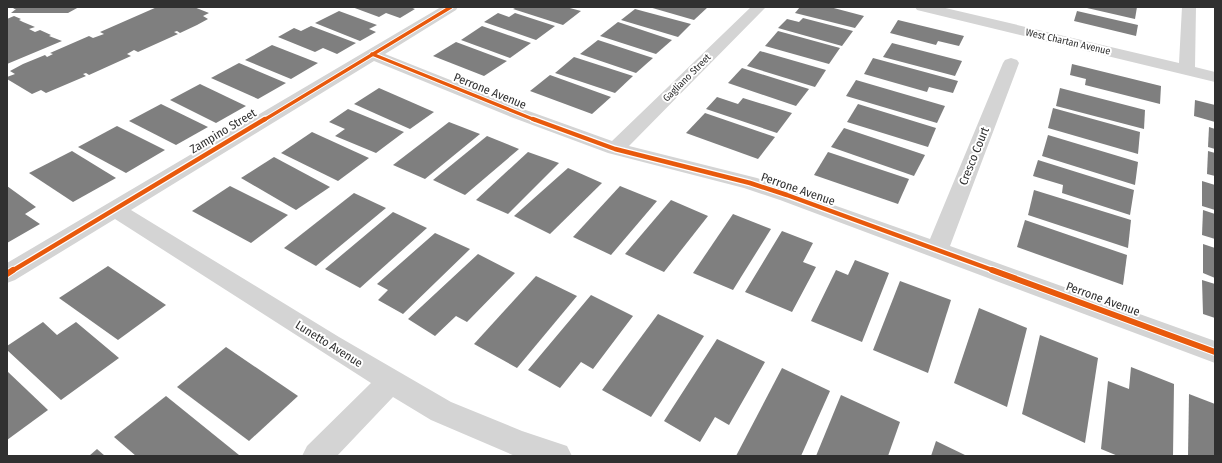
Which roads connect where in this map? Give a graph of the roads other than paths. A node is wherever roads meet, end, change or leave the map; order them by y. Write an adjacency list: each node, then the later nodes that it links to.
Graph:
1 (451, 7): 5 (street, Zampino Street)
2 (759, 7): 9 (street, Gagliano Street)
3 (922, 7): 7 (street, West Chartan Avenue)
4 (1189, 7): 7 (street)
5 (372, 54): 9 (street, Perrone Avenue); 10 (street, Zampino Street)
6 (1012, 63): 11 (street, Cresco Court)
7 (1187, 71): 8 (street, West Chartan Avenue)
8 (1215, 77)
9 (615, 149): 11 (street, Perrone Avenue)
10 (114, 209): 12 (street, Zampino Street); 14 (street, Lunetto Avenue)
11 (937, 250): 13 (street, Perrone Avenue)
12 (7, 274)
13 (1215, 352)
14 (391, 381): 15 (street); 16 (street, Lunetto Avenue)
15 (317, 456)
16 (557, 456)

